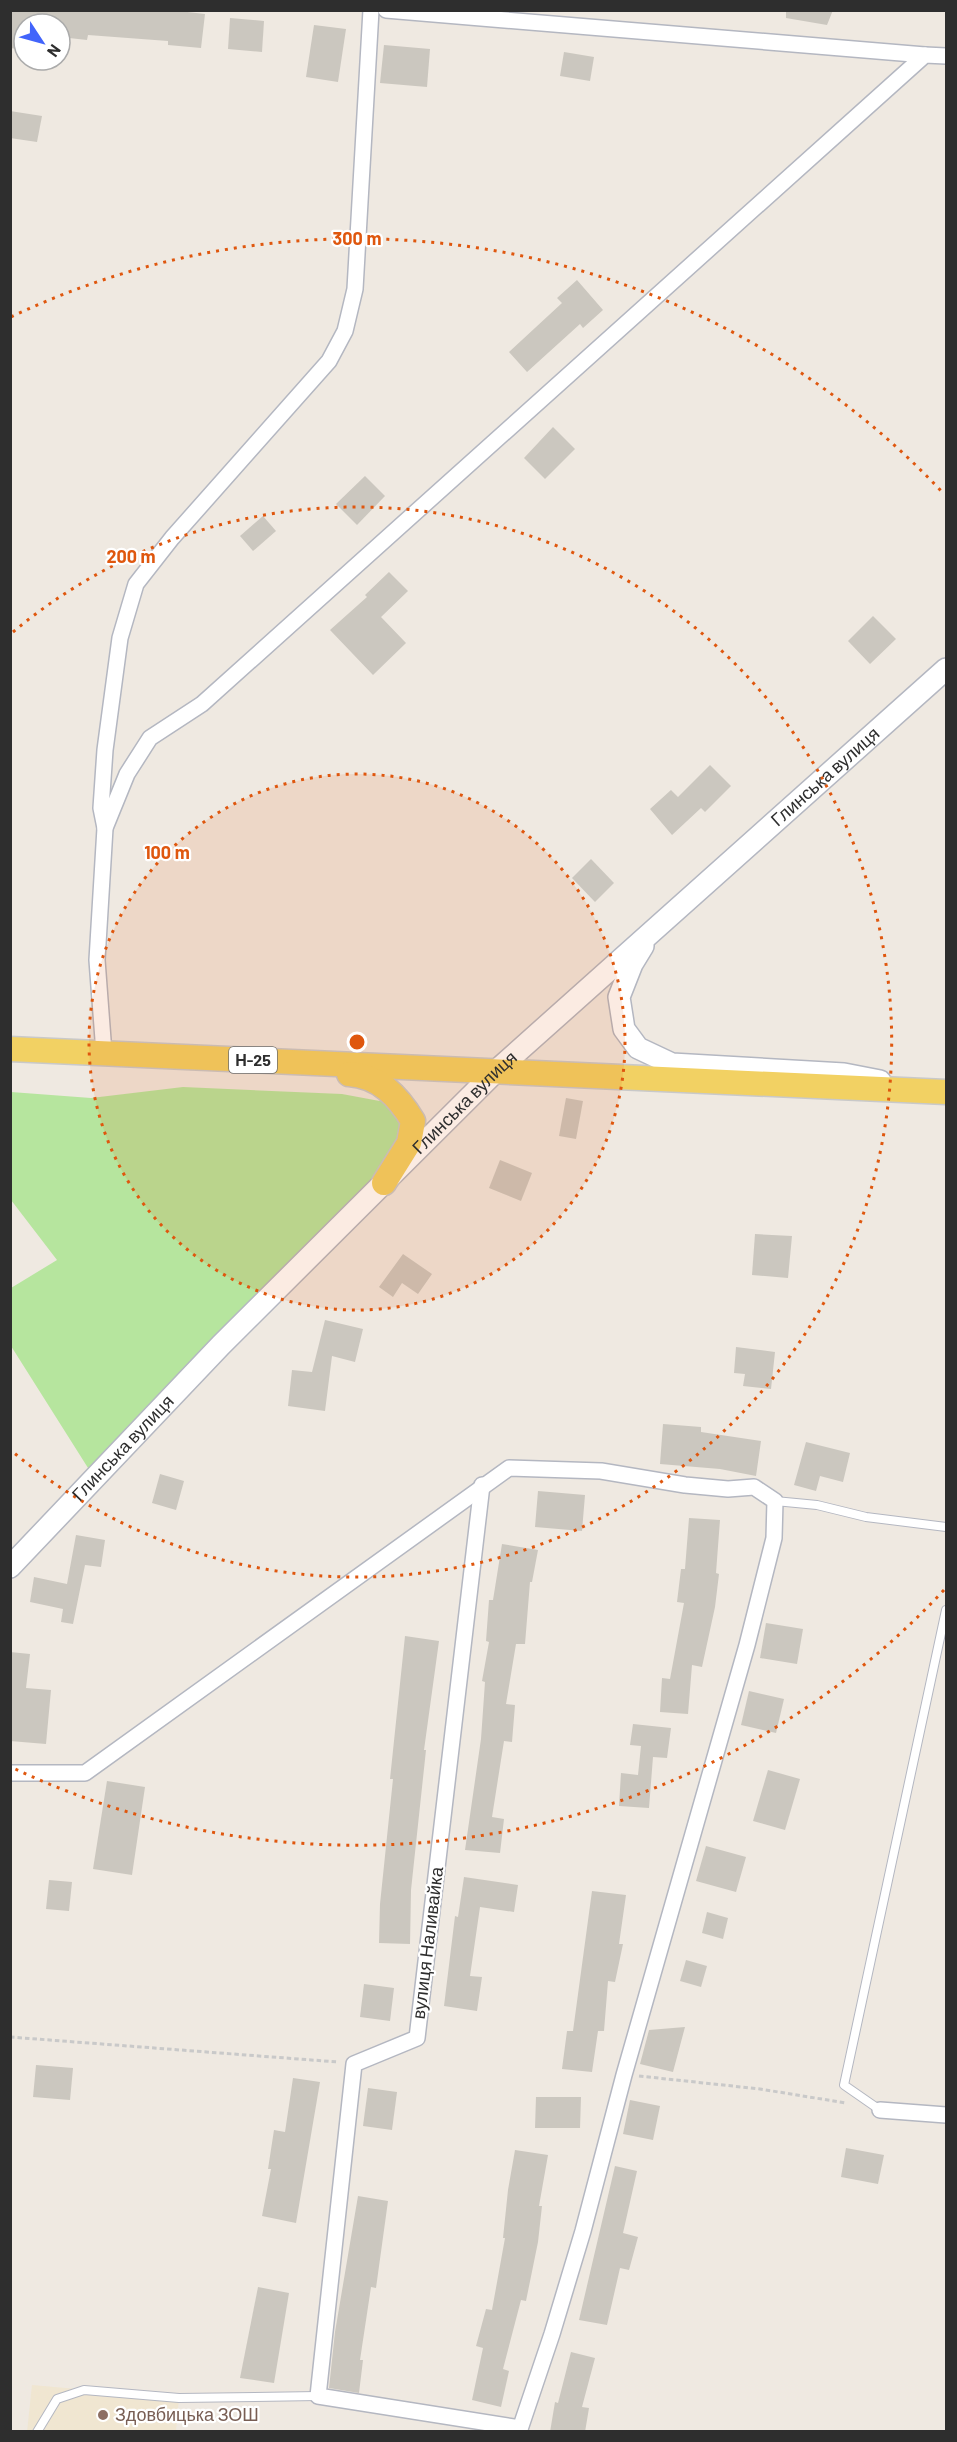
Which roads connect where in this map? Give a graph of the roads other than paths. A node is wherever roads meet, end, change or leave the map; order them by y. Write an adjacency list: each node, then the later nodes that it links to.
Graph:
1 (370, 10): 6 (street)
2 (386, 10): 3 (street)
3 (925, 56): 4 (street); 6 (street)
4 (946, 56)
5 (946, 669): 7 (street, Глинська вулиця)
6 (105, 828): 9 (street)
7 (652, 932): 11 (street, Глинська вулиця); 12 (street)
8 (10, 1049): 9 (main road, Н-25)
9 (104, 1053): 10 (main road, Н-25)
10 (259, 1060): 11 (main road, Н-25); 13 (main road)
11 (496, 1071): 12 (main road, Н-25); 13 (street, Глинська вулиця)
12 (940, 1091)
13 (384, 1183): 17 (street, Глинська вулиця)
14 (482, 1485): 15 (street); 19 (street); 22 (street, вулиця Наливайка)
15 (775, 1501): 16 (lane); 23 (street)
16 (946, 1527)
17 (10, 1568)
18 (946, 1610): 20 (lane)
19 (10, 1773)
20 (880, 2110): 21 (street)
21 (946, 2115)
22 (318, 2396): 23 (street); 24 (lane)
23 (519, 2430)
24 (37, 2432)

